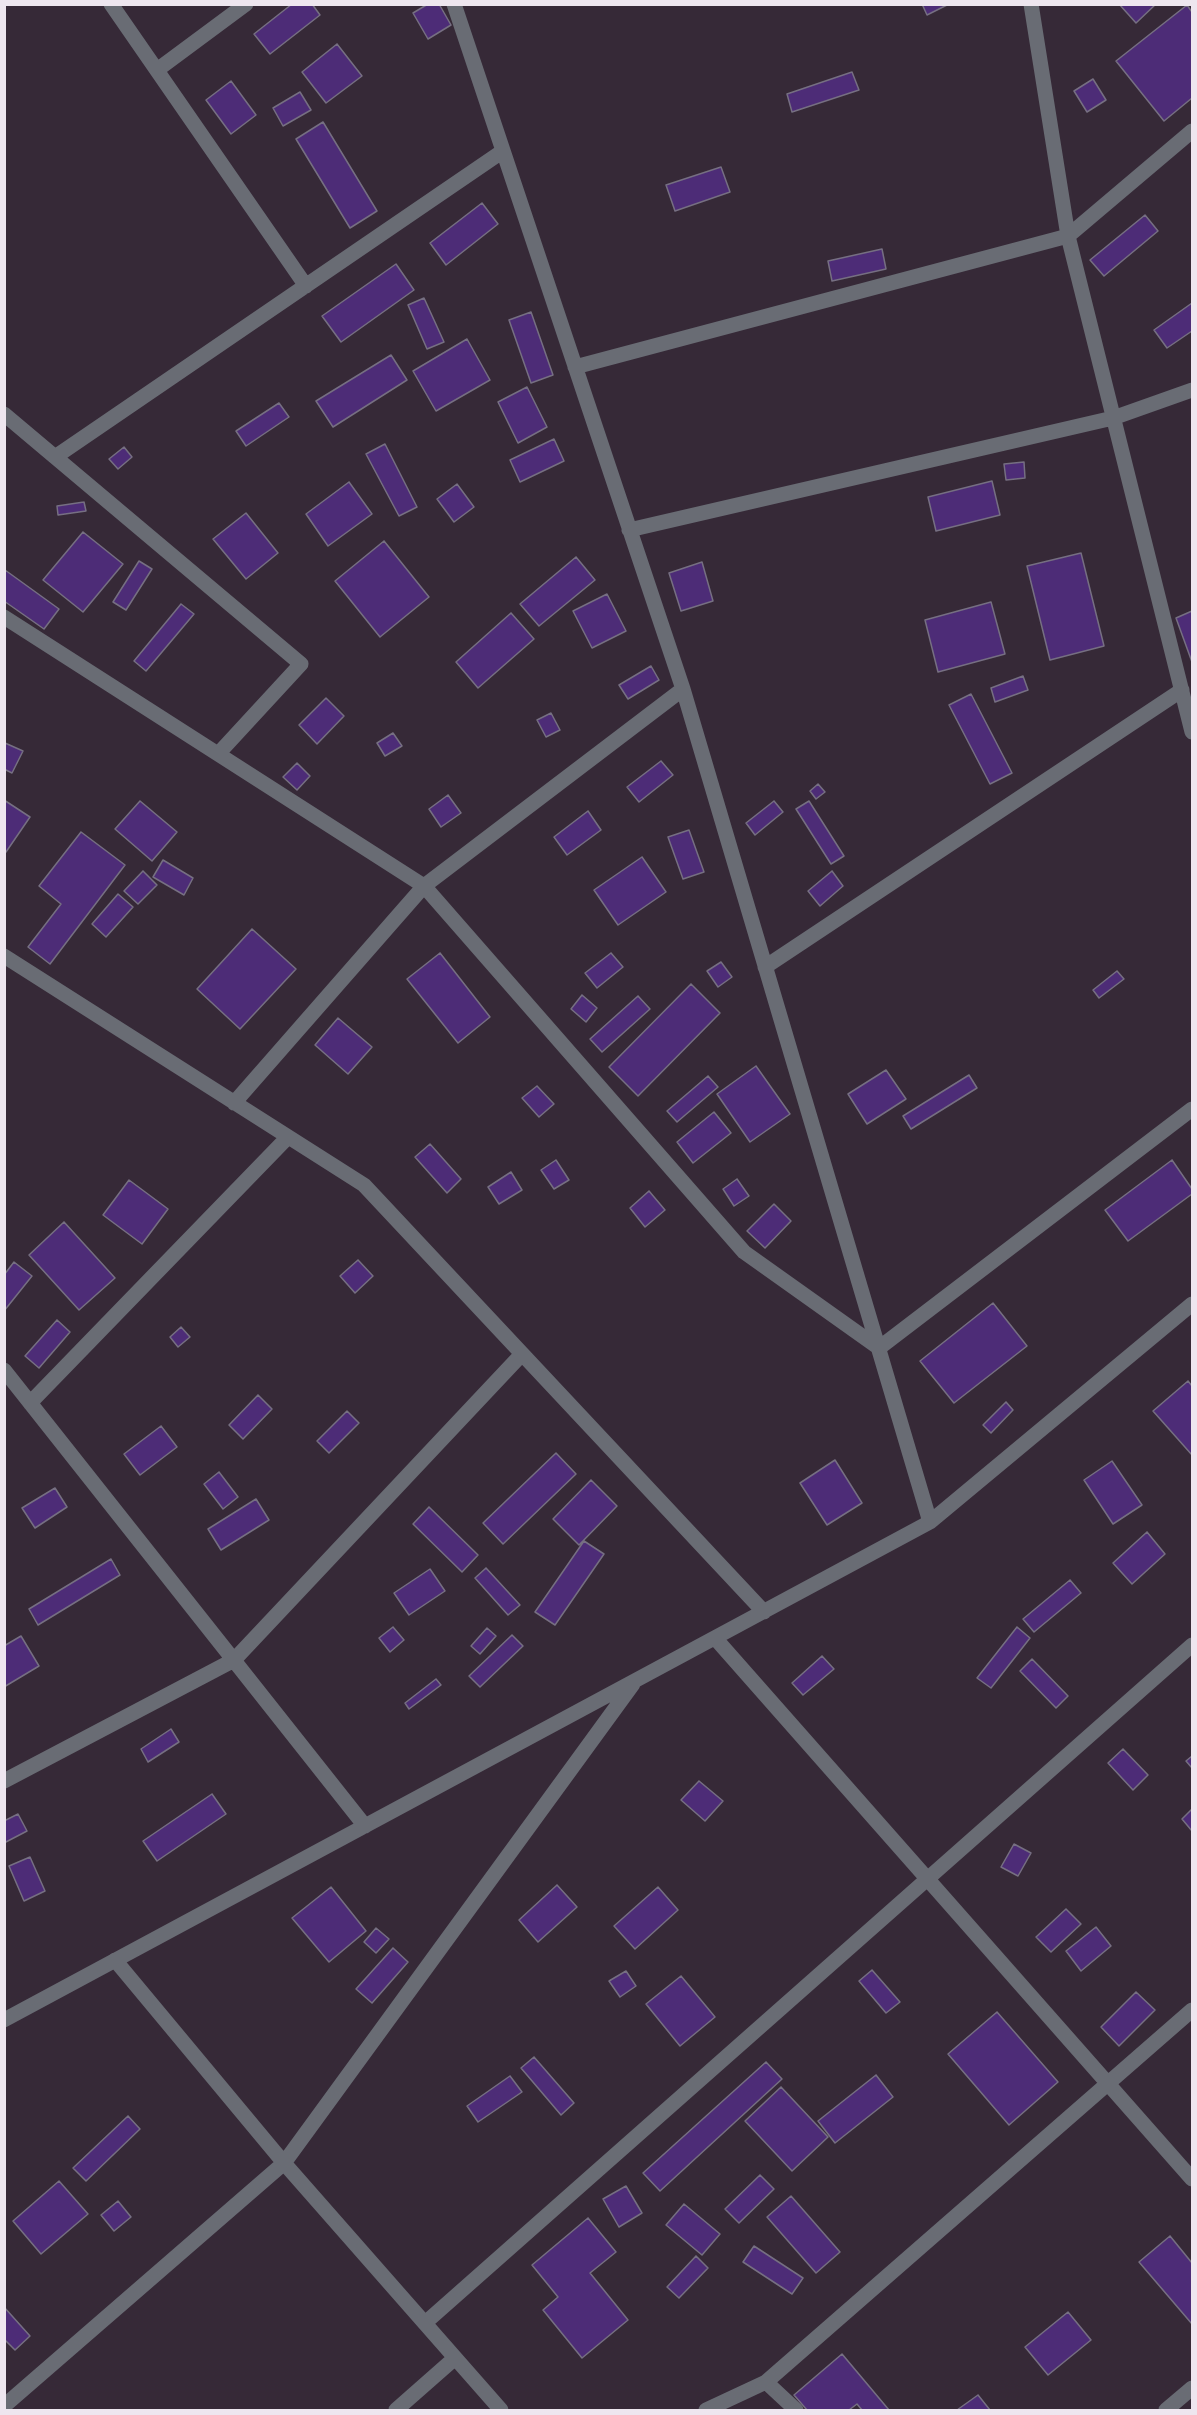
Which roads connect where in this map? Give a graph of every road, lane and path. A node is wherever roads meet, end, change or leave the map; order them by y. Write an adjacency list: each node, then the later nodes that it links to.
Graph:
1 (111, 4): 5 (street)
2 (246, 4): 5 (street)
3 (454, 4): 7 (street)
4 (1031, 4): 8 (street)
5 (157, 70): 9 (street)
6 (1192, 131): 8 (street)
7 (503, 151): 9 (street); 10 (street)
8 (1068, 236): 10 (street); 13 (street)
9 (306, 285): 14 (street)
10 (575, 367): 15 (street)
11 (1192, 390): 13 (street)
12 (4, 414): 14 (street)
13 (1113, 418): 15 (street); 18 (street)
14 (55, 457): 20 (street)
15 (629, 530): 17 (street)
16 (4, 616): 20 (street)
17 (682, 689): 21 (street); 23 (street)
18 (1182, 690): 19 (street); 23 (street)
19 (1192, 732)
20 (218, 754): 21 (street)
21 (424, 886): 24 (street); 28 (street)
22 (4, 956): 24 (street)
23 (765, 967): 28 (street)
24 (234, 1103): 26 (street)
25 (1192, 1109): 28 (street)
26 (288, 1137): 29 (street); 31 (street)
27 (1192, 1304): 32 (street)
28 (879, 1348): 32 (street)
29 (522, 1354): 33 (street); 36 (street)
30 (4, 1370): 31 (street)
31 (30, 1403): 36 (street)
32 (930, 1522): 33 (street)
33 (764, 1612): 34 (street)
34 (715, 1638): 37 (street); 40 (street)
35 (1192, 1645): 40 (street)
36 (234, 1660): 38 (street); 39 (street)
37 (635, 1680): 39 (street); 45 (street)
38 (4, 1781)
39 (365, 1826): 41 (street)
40 (928, 1879): 44 (street); 47 (street)
41 (115, 1960): 43 (street); 45 (street)
42 (1192, 2010): 44 (street)
43 (4, 2020)
44 (1109, 2084): 46 (street); 49 (street)
45 (284, 2163): 47 (street); 51 (street)
46 (1192, 2179)
47 (425, 2323): 48 (street)
48 (455, 2358): 52 (street); 53 (street)
49 (766, 2382): 54 (street); 55 (street)
50 (1192, 2388): 56 (street)
51 (4, 2406)
52 (396, 2410)
53 (501, 2410)
54 (706, 2410)
55 (796, 2410)
56 (1166, 2410)

